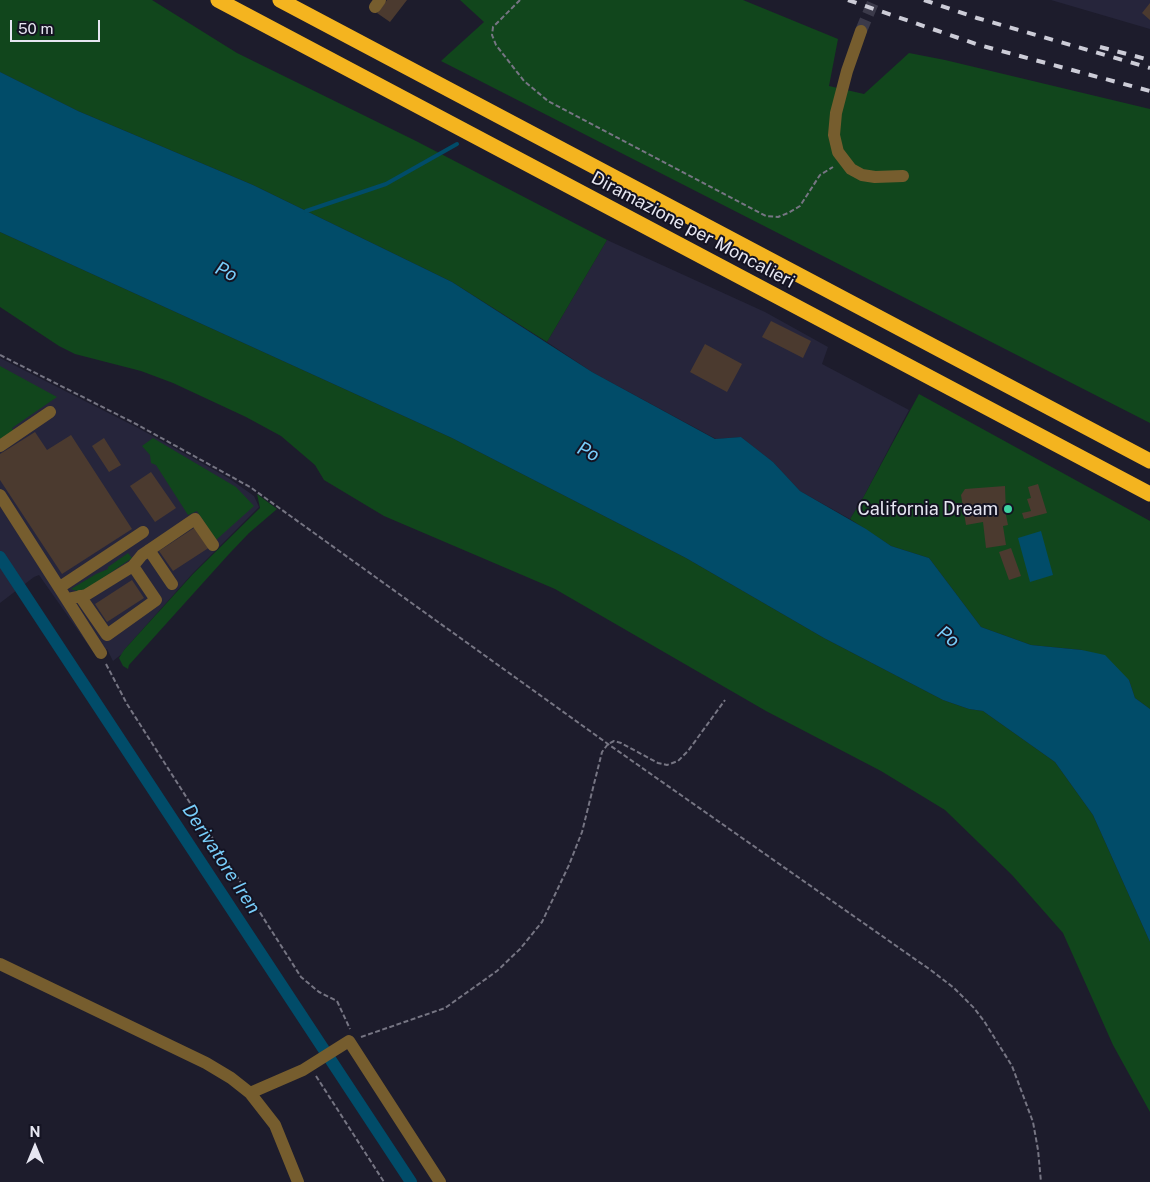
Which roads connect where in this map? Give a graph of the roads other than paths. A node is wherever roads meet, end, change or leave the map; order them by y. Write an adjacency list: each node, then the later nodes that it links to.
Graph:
1 (218, 0): 8 (highway, Diramazione per Moncalieri)
2 (280, 0): 7 (highway, Diramazione per Moncalieri)
3 (861, 31): 4 (street)
4 (903, 176)
5 (50, 412): 6 (street)
6 (0, 446)
7 (1150, 461)
8 (1150, 494)
9 (0, 495): 15 (street)
10 (143, 532): 15 (street)
11 (213, 545): 12 (street)
12 (149, 550): 13 (street); 14 (street)
13 (133, 566): 16 (street); 16 (street)
14 (172, 584)
15 (60, 587): 17 (street)
16 (80, 596): 17 (street)
17 (67, 598): 18 (street)
18 (101, 653)
19 (0, 964): 20 (street)
20 (250, 1093): 21 (street); 22 (street)
21 (298, 1182)
22 (440, 1182)

